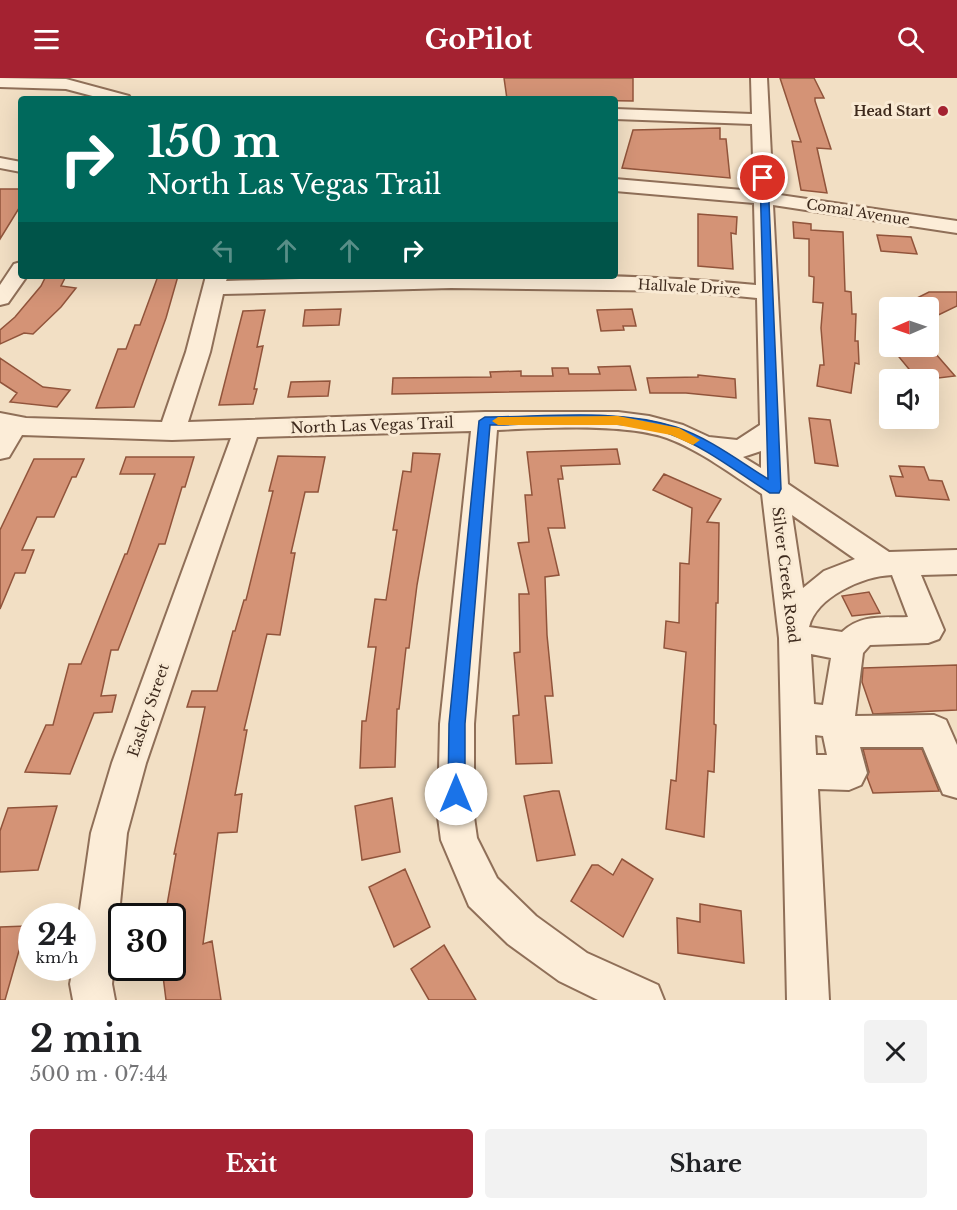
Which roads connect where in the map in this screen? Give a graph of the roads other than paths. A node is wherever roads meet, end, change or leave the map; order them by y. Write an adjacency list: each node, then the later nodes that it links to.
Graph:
1 (759, 78): 5 (street, Silver Creek Road)
2 (0, 82): 3 (street)
3 (112, 96)
4 (618, 114): 5 (street)
5 (761, 119): 9 (street, Silver Creek Road)
6 (0, 162): 7 (street)
7 (18, 166)
8 (618, 185): 9 (street, Comal Avenue)
9 (764, 198): 10 (street, Comal Avenue); 13 (street, Silver Creek Road)
10 (957, 227)
11 (18, 274): 14 (street)
12 (216, 282): 13 (street, Hallvale Drive); 19 (street)
13 (768, 293): 17 (street, Silver Creek Road)
14 (0, 298)
15 (485, 421): 18 (street, North Las Vegas Trail); 20 (street, North Las Vegas Trail); 32 (street)
16 (8, 424): 19 (street, North Las Vegas Trail); 21 (street)
17 (773, 428): 20 (street); 22 (street, Silver Creek Road)
18 (247, 430): 19 (street, North Las Vegas Trail); 31 (street, Easley Street)
19 (172, 431)
20 (701, 444): 22 (street, North Las Vegas Trail)
21 (0, 450)
22 (775, 489): 24 (street, North Las Vegas Trail); 25 (street, Silver Creek Road)
23 (957, 562): 24 (street)
24 (893, 564): 25 (street); 26 (street)
25 (794, 630): 26 (street); 27 (street, Silver Creek Road)
26 (848, 647): 28 (street)
27 (796, 716): 28 (street); 29 (street, Silver Creek Road)
28 (838, 727): 29 (street); 30 (street)
29 (799, 771): 33 (street, Silver Creek Road)
30 (955, 782)
31 (94, 1000)
32 (643, 1000)
33 (808, 1000)

